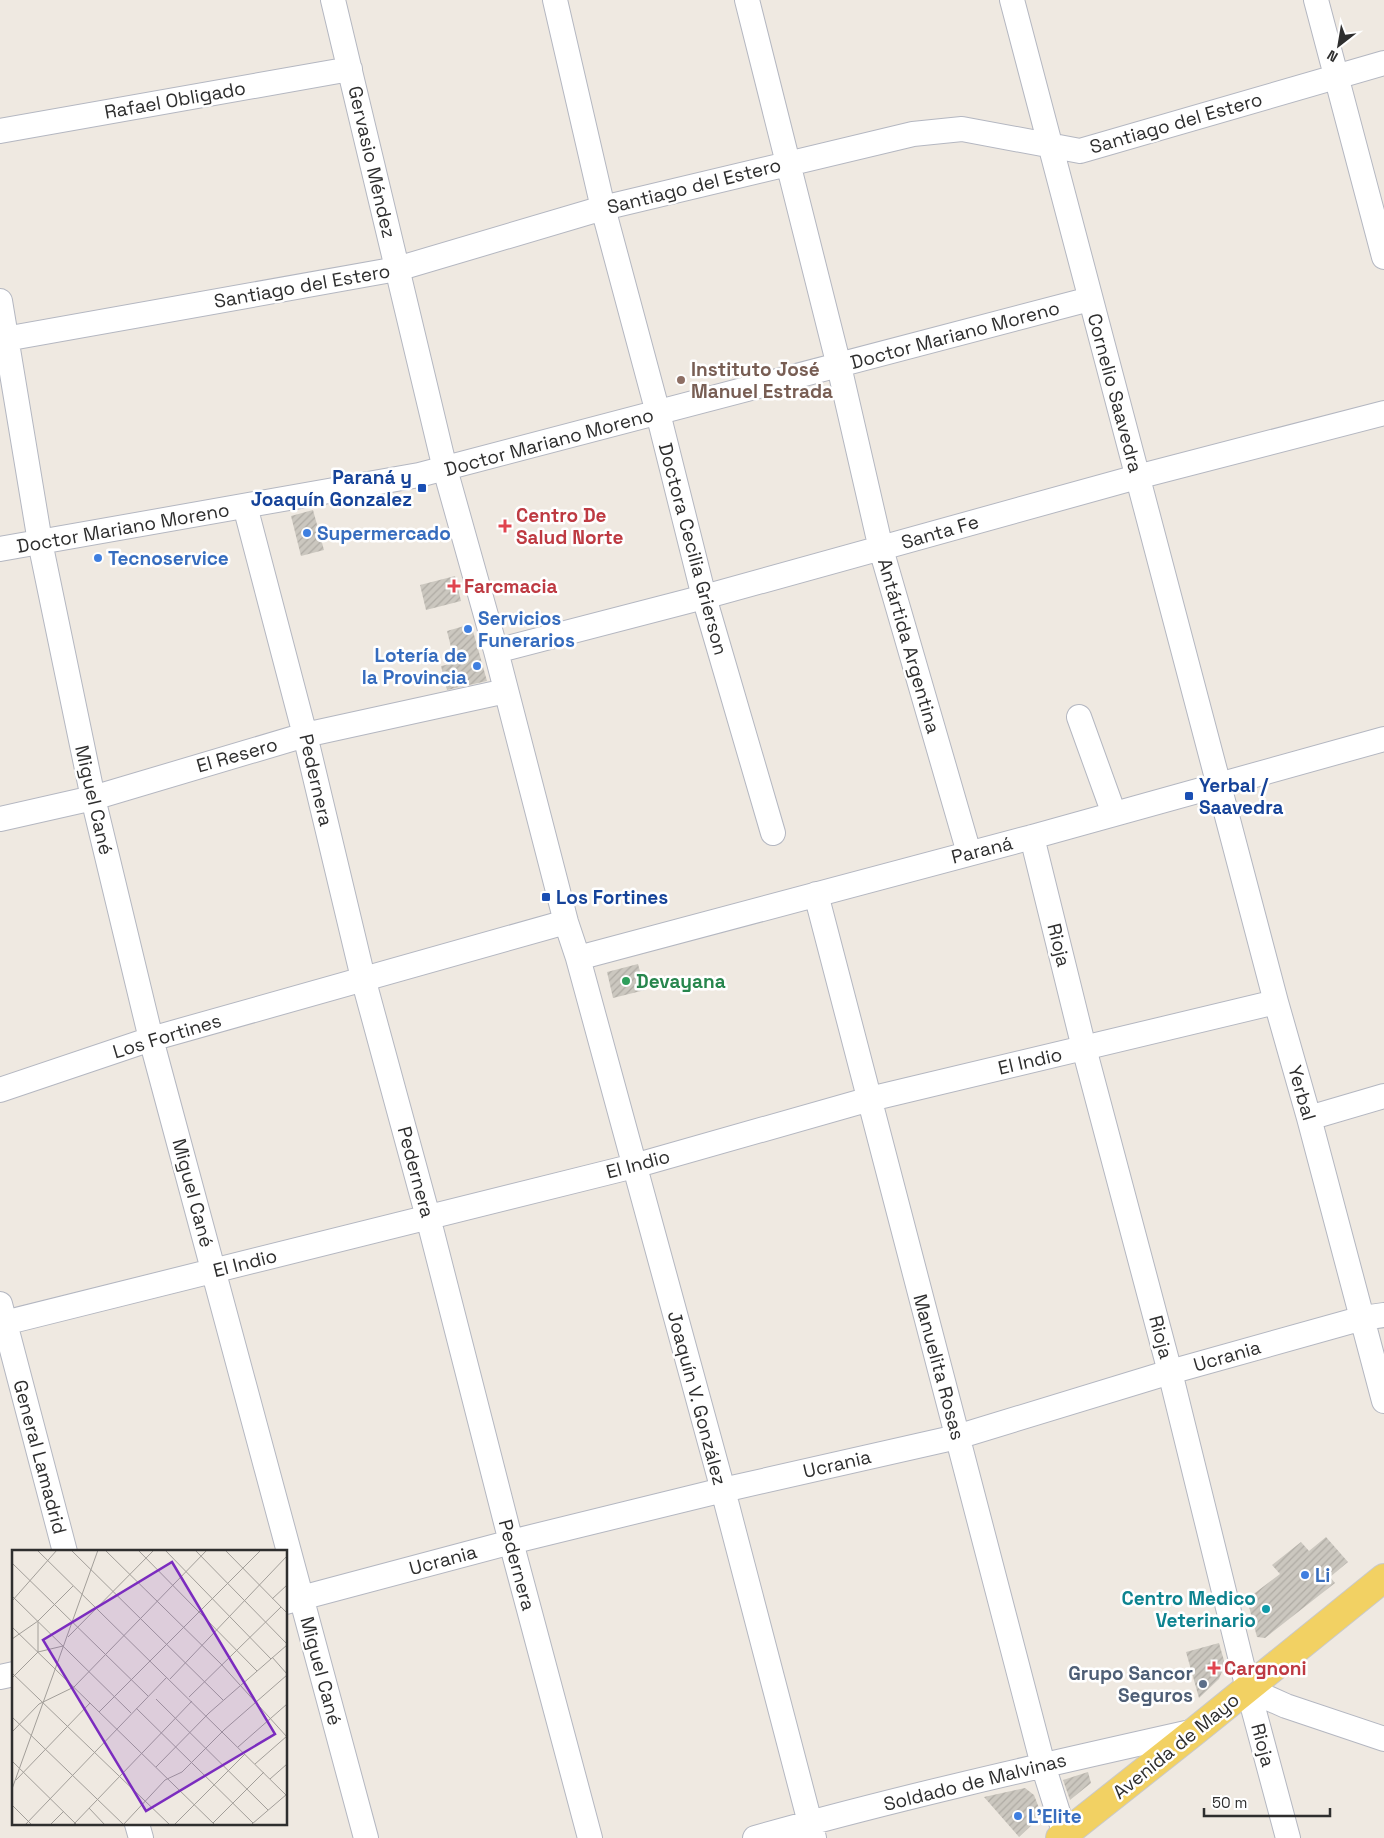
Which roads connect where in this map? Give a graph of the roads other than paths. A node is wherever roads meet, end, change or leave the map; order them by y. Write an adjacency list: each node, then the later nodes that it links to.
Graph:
1 (333, 0): 7 (street, Gervasio Méndez)
2 (555, 0): 12 (street, Doctora Cecilia Grierson)
3 (748, 0): 11 (street, Antártida Argentina)
4 (1012, 0): 10 (street, Cornelio Saavedra)
5 (1316, 0): 8 (street)
6 (1384, 64): 8 (street, Santiago del Estero)
7 (350, 69): 9 (street, Rafael Obligado); 14 (street, Gervasio Méndez)
8 (1336, 76): 10 (street, Santiago del Estero); 13 (street)
9 (0, 131)
10 (1049, 145): 11 (street, Santiago del Estero); 15 (street, Cornelio Saavedra)
11 (788, 163): 12 (street, Santiago del Estero); 18 (street, Antártida Argentina)
12 (603, 208): 14 (street, Santiago del Estero); 19 (street, Doctora Cecilia Grierson)
13 (1384, 257)
14 (397, 268): 17 (street, Santiago del Estero); 21 (street, Gervasio Méndez)
15 (1090, 300): 18 (street, Doctor Mariano Moreno); 22 (street, Cornelio Saavedra)
16 (0, 301): 17 (street, Miguel Cané)
17 (4, 340): 24 (street, Miguel Cané)
18 (839, 366): 19 (street, Doctor Mariano Moreno); 26 (street, Antártida Argentina)
19 (658, 413): 21 (street, Doctor Mariano Moreno); 27 (street, Doctora Cecilia Grierson)
20 (1384, 413): 22 (street, Santa Fe)
21 (445, 469): 23 (street, Doctor Mariano Moreno); 28 (street, Gervasio Méndez)
22 (1137, 477): 26 (street, Santa Fe); 33 (street, Cornelio Saavedra)
23 (245, 506): 24 (street, Doctor Mariano Moreno); 31 (street, Pedernera)
24 (40, 542): 25 (street, Doctor Mariano Moreno); 34 (street, Miguel Cané)
25 (0, 549)
26 (881, 549): 27 (street, Santa Fe); 39 (street, Antártida Argentina)
27 (704, 597): 28 (street, Santa Fe); 37 (street, Doctora Cecilia Grierson)
28 (496, 651): 29 (street, Gervasio Méndez)
29 (506, 691): 31 (street, El Resero); 41 (street, Joaquín V. González)
30 (1078, 717): 35 (street)
31 (305, 735): 34 (street, El Resero); 43 (street, Pedernera)
32 (1384, 739): 33 (street, Paraná)
33 (1220, 785): 35 (street, Paraná); 44 (street, Yerbal)
34 (93, 798): 36 (street, El Resero); 45 (street, Miguel Cané)
35 (1114, 814): 38 (street, Paraná)
36 (0, 819)
37 (773, 833)
38 (1032, 837): 39 (street, Paraná); 46 (street, Rioja)
39 (969, 853): 40 (street, Paraná)
40 (816, 894): 42 (street, Paraná); 49 (street, Manuelita Rosas)
41 (566, 922): 42 (street, Joaquín V. González); 43 (street, Los Fortines)
42 (578, 958): 51 (street, Joaquín V. González)
43 (363, 978): 45 (street, Los Fortines); 52 (street, Pedernera)
44 (1276, 1002): 46 (street, El Indio); 50 (street, Yerbal)
45 (151, 1039): 47 (street, Los Fortines); 53 (street, Miguel Cané)
46 (1084, 1048): 49 (street, El Indio); 56 (street, Rioja)
47 (0, 1090)
48 (1384, 1096): 50 (street)
49 (870, 1099): 51 (street, El Indio); 58 (street, Manuelita Rosas)
50 (1309, 1118): 54 (street, Yerbal)
51 (634, 1166): 52 (street, El Indio); 59 (street, Joaquín V. González)
52 (428, 1217): 53 (street, El Indio); 60 (street, Pedernera)
53 (214, 1271): 55 (street, El Indio); 62 (street, Miguel Cané)
54 (1373, 1316): 56 (street, Ucrania); 57 (street, Yerbal)
55 (2, 1317): 61 (street, General Lamadrid)
56 (1170, 1372): 58 (street, Ucrania); 66 (street, Rioja)
57 (1384, 1401)
58 (957, 1436): 59 (street, Ucrania); 69 (street, Manuelita Rosas)
59 (723, 1490): 60 (street, Ucrania); 70 (street, Joaquín V. González)
60 (511, 1542): 65 (street, Ucrania); 73 (street, Pedernera)
61 (64, 1550)
62 (282, 1550)
63 (288, 1575): 65 (street, Miguel Cané)
64 (1384, 1578): 66 (main road, Avenida de Mayo)
65 (294, 1600): 72 (street, Miguel Cané)
66 (1248, 1689): 67 (main road, Avenida de Mayo); 68 (street); 75 (street, Rioja)
67 (1195, 1731): 69 (street, Soldado de Malvinas); 71 (main road, Avenida de Mayo)
68 (1384, 1739)
69 (1043, 1764): 70 (street, Soldado de Malvinas); 71 (street, Manuelita Rosas)
70 (812, 1830): 74 (street, Soldado de Malvinas)
71 (1064, 1837)
72 (366, 1838)
73 (590, 1838)
74 (755, 1838)
75 (1288, 1838)

